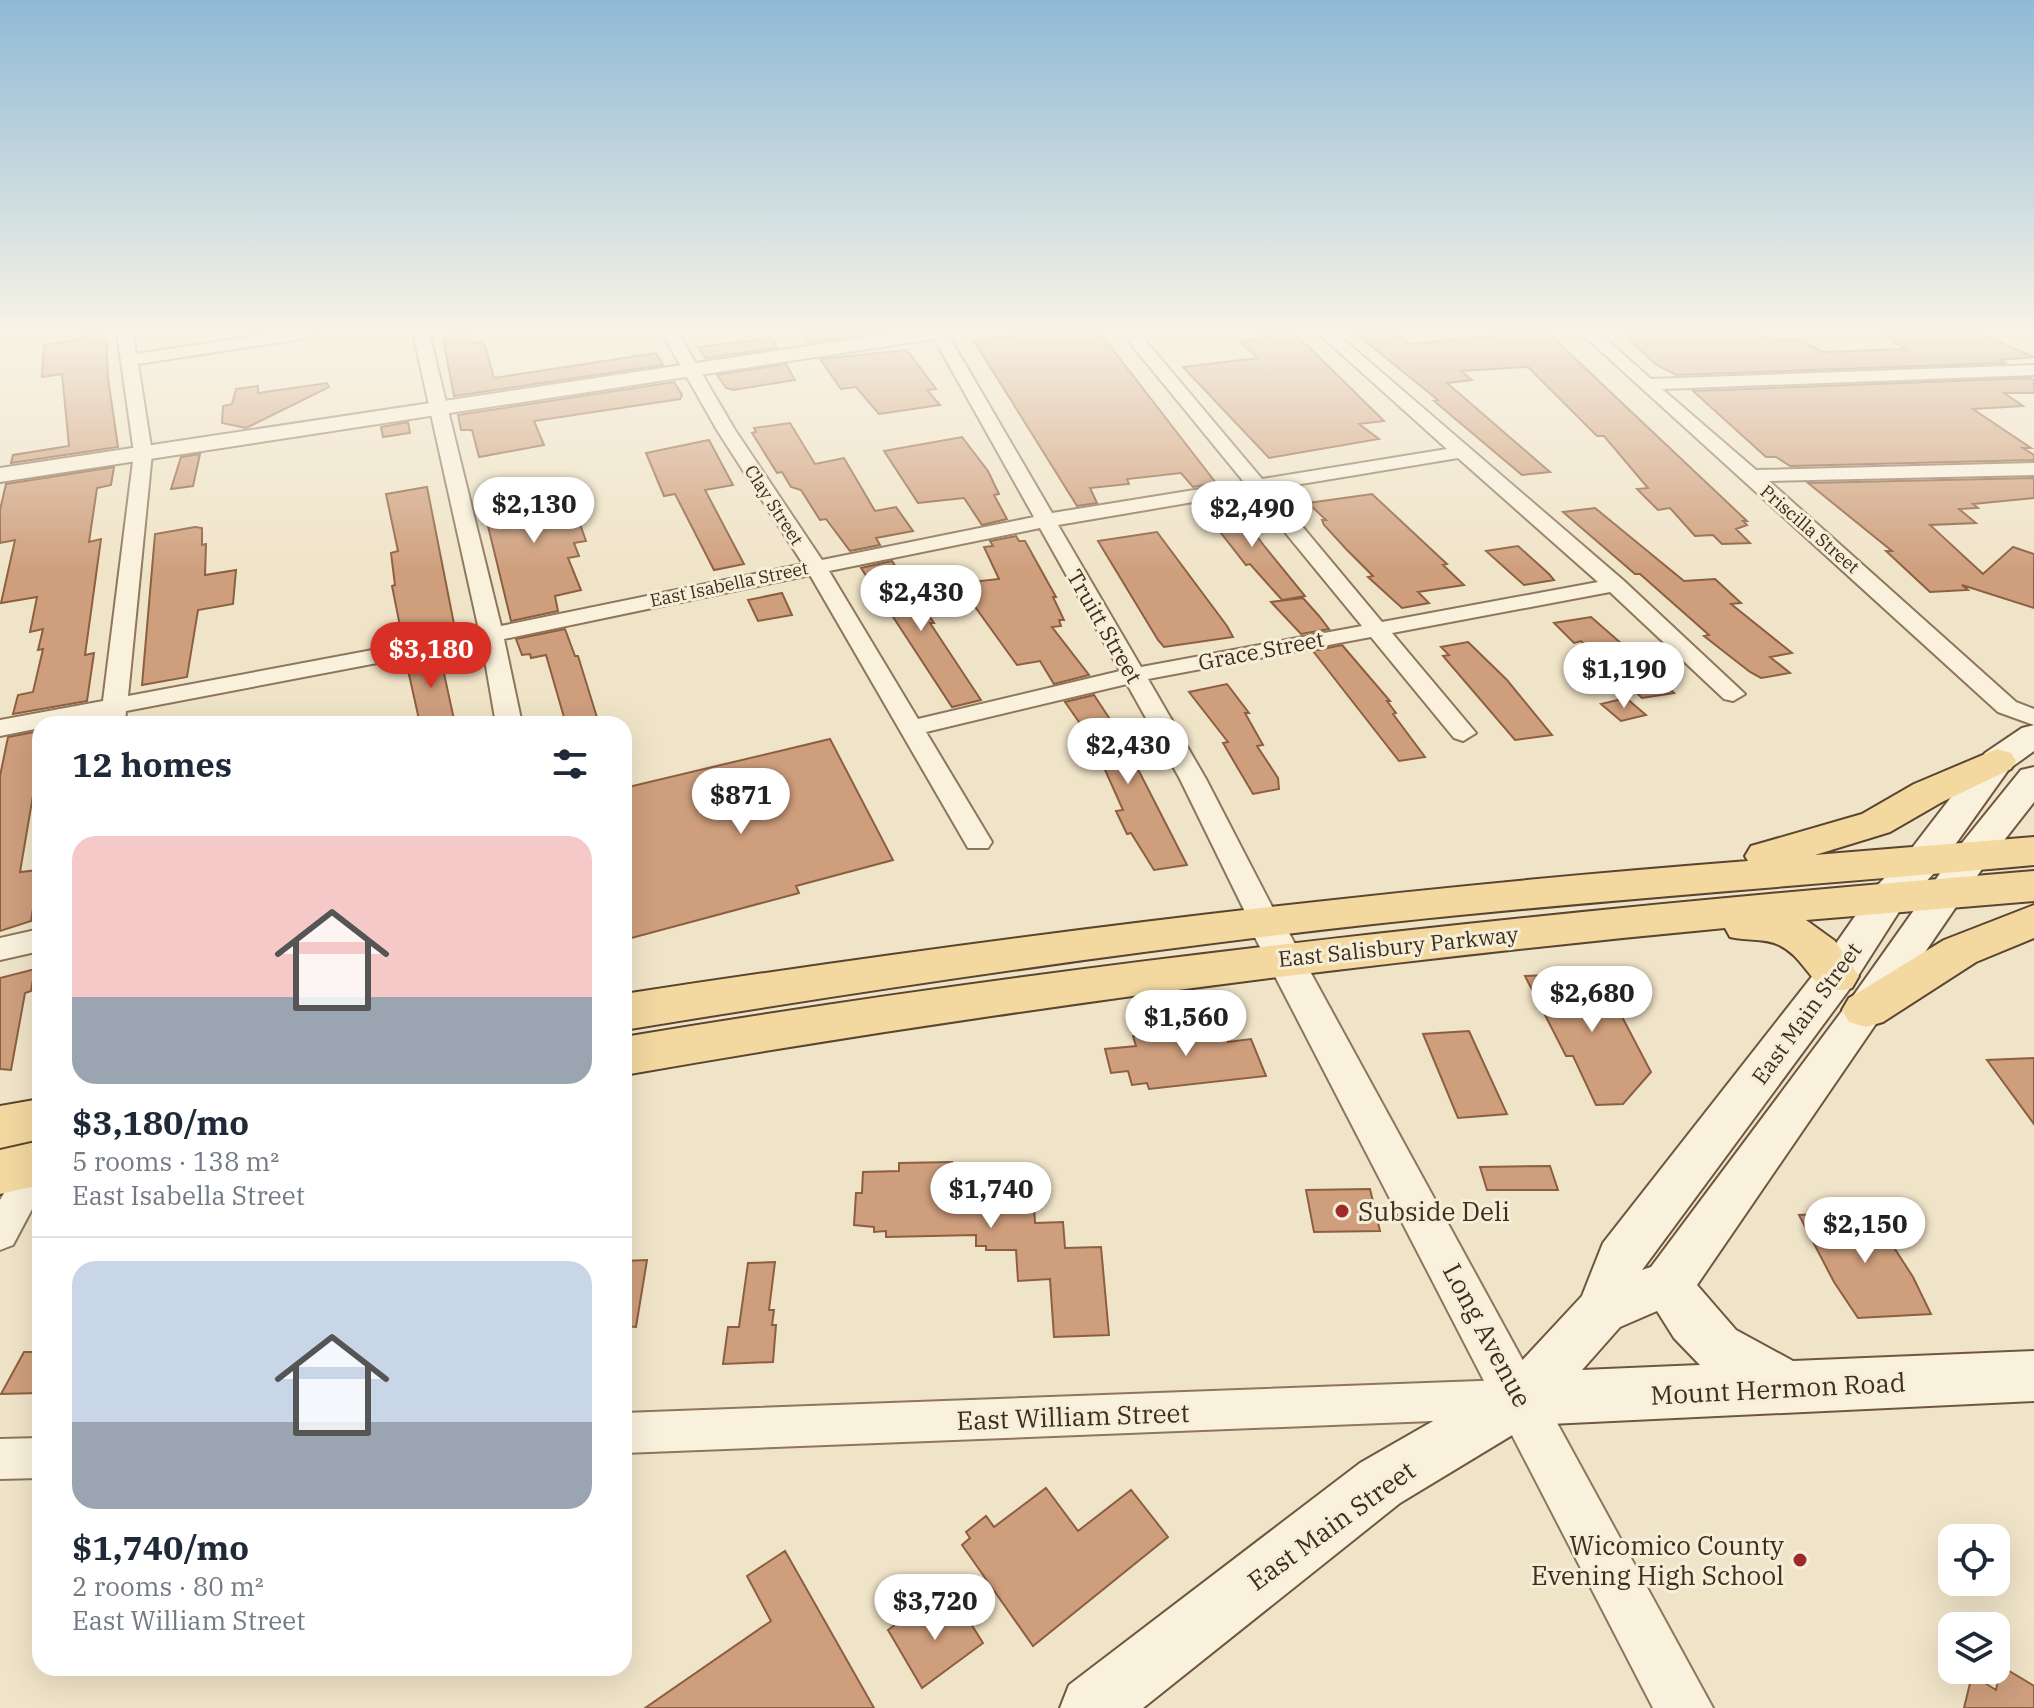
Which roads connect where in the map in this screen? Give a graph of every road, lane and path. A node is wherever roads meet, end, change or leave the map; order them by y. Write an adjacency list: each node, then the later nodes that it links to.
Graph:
1 (137, 413): 10 (street)
2 (405, 413): 10 (street)
3 (437, 413): 19 (street)
4 (717, 413): 16 (street, Clay Street)
5 (981, 413): 15 (street, Truitt Street)
6 (1197, 413): 14 (street)
7 (1416, 413): 9 (street)
8 (1677, 413): 13 (street, Priscilla Street)
9 (1461, 452): 14 (street, East Isabella Street); 17 (street)
10 (143, 453): 12 (street); 22 (street)
11 (2034, 469): 13 (street)
12 (0, 475)
13 (1749, 476): 24 (street, Priscilla Street)
14 (1258, 486): 15 (street, East Isabella Street); 18 (street)
15 (1043, 521): 16 (street, East Isabella Street); 20 (street, Truitt Street)
16 (815, 566): 19 (street, East Isabella Street); 27 (street, Clay Street)
17 (1615, 585): 18 (street, Grace Street); 21 (street)
18 (1374, 628): 20 (street, Grace Street); 28 (street)
19 (494, 634): 22 (street, East Isabella Street); 23 (street)
20 (1134, 675): 27 (street, Grace Street); 41 (street, Truitt Street)
21 (1733, 694)
22 (113, 715)
23 (508, 716)
24 (2034, 718)
25 (32, 724): 26 (street, East Isabella Street)
26 (0, 728)
27 (910, 728): 32 (street, Clay Street)
28 (1463, 733)
29 (2034, 735): 30 (main road, East Main Street)
30 (1997, 761): 35 (main road, East Main Street); 36 (main road)
31 (2034, 778): 34 (main road)
32 (978, 842)
33 (2034, 851): 34 (main road, East Salisbury Parkway)
34 (1971, 857): 35 (main road, East Salisbury Parkway)
35 (1934, 877): 36 (main road, East Salisbury Parkway); 37 (main road, East Salisbury Parkway); 38 (main road, East Salisbury Parkway); 45 (main road, East Main Street)
36 (1677, 880): 41 (main road, East Salisbury Parkway)
37 (2034, 886)
38 (1888, 898): 40 (main road, East Salisbury Parkway); 44 (main road, East Main Street)
39 (2034, 920): 45 (main road)
40 (1605, 924): 41 (main road, East Salisbury Parkway); 44 (main road)
41 (1275, 940): 46 (main road, East Salisbury Parkway); 47 (main road, East Salisbury Parkway); 55 (street, Long Avenue)
42 (32, 942): 43 (street)
43 (0, 949)
44 (1836, 976): 52 (main road, East Main Street)
45 (1866, 1010): 51 (main road, East Main Street)
46 (632, 1011)
47 (632, 1055)
48 (0, 1127): 49 (main road)
49 (32, 1156): 50 (street)
50 (0, 1234)
51 (1669, 1283): 52 (main road, East Main Street); 54 (main road)
52 (1602, 1310): 55 (main road, East Main Street)
53 (2034, 1376): 54 (main road, Mount Hermon Road)
54 (1795, 1389): 55 (main road, Mount Hermon Road)
55 (1522, 1399): 56 (street, East William Street); 59 (main road, East Main Street); 60 (street, Long Avenue)
56 (632, 1433)
57 (32, 1458): 58 (street)
58 (0, 1459)
59 (1092, 1708)
60 (1684, 1708)

